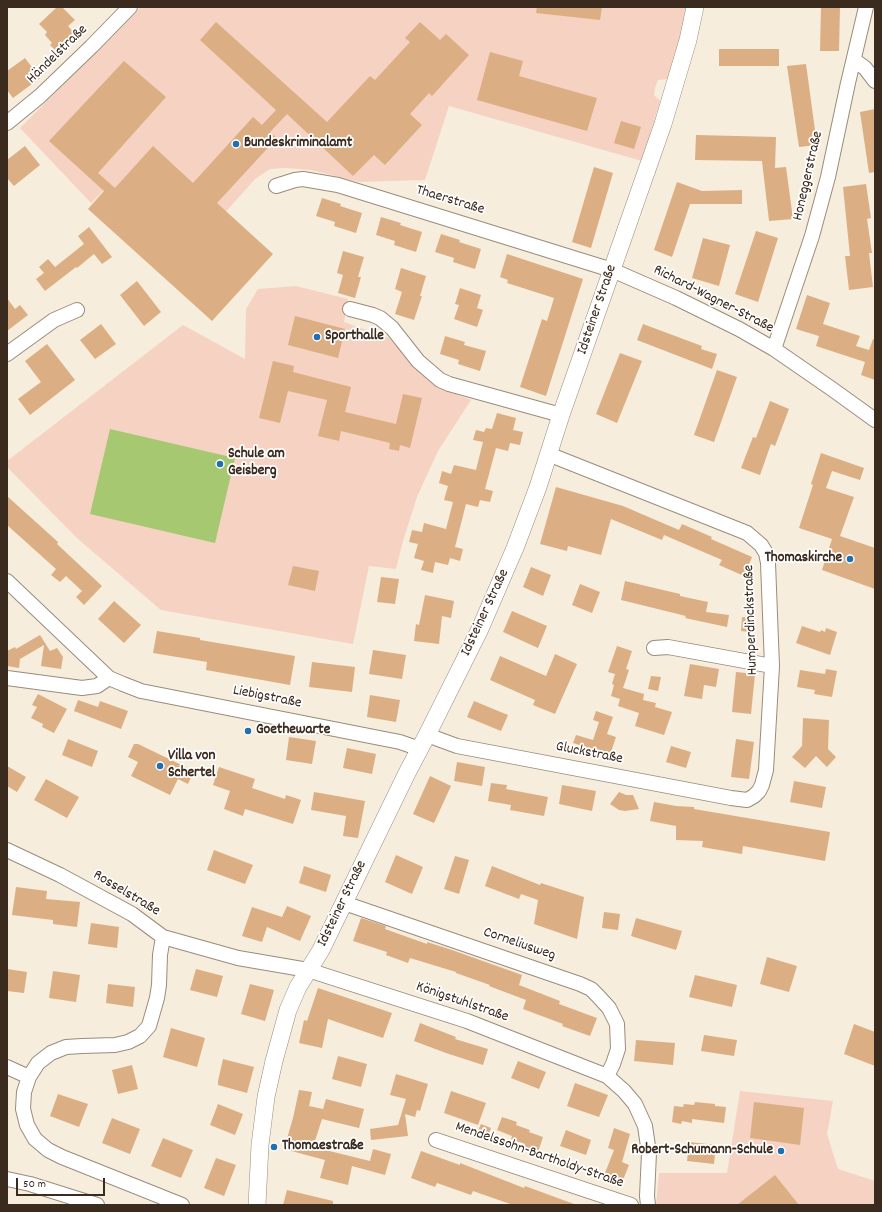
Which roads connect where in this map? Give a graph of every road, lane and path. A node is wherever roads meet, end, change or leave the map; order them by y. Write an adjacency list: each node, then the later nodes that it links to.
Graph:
1 (130, 7): 6 (street, Händelstraße)
2 (695, 7): 8 (street, Idsteiner Straße)
3 (866, 7): 4 (street, Honeggerstraße)
4 (854, 60): 5 (street); 11 (street, Honeggerstraße)
5 (875, 81)
6 (7, 123)
7 (276, 186): 8 (street, Thaerstraße)
8 (612, 270): 11 (street, Richard-Wagner-Straße); 13 (street, Idsteiner Straße)
9 (350, 309): 13 (street)
10 (77, 310): 12 (street)
11 (774, 349): 14 (street, Richard-Wagner-Straße)
12 (7, 354)
13 (561, 415): 15 (street, Idsteiner Straße)
14 (875, 420)
15 (548, 454): 18 (street, Humperdinckstraße); 21 (street, Idsteiner Straße)
16 (7, 581): 20 (street, Liebigstraße)
17 (654, 648): 18 (street)
18 (772, 666): 22 (street, Humperdinckstraße)
19 (7, 678): 20 (street)
20 (109, 678): 21 (street, Liebigstraße)
21 (424, 742): 22 (street, Gluckstraße); 24 (street, Idsteiner Straße)
22 (747, 800)
23 (7, 850): 25 (street, Rosselstraße)
24 (344, 902): 26 (street, Idsteiner Straße); 28 (street, Corneliusweg)
25 (163, 937): 26 (street, Königstuhlstraße); 29 (street, Rosselstraße)
26 (308, 970): 28 (street, Königstuhlstraße); 34 (street, Idsteiner Straße)
27 (7, 1067): 29 (street)
28 (607, 1076): 36 (street, Königstuhlstraße)
29 (29, 1077): 33 (street, Rosselstraße)
30 (436, 1140): 35 (street, Mendelssohn-Bartholdy-Straße)
31 (7, 1179): 32 (street)
32 (97, 1205)
33 (182, 1205)
34 (257, 1205)
35 (631, 1205)
36 (648, 1205)

